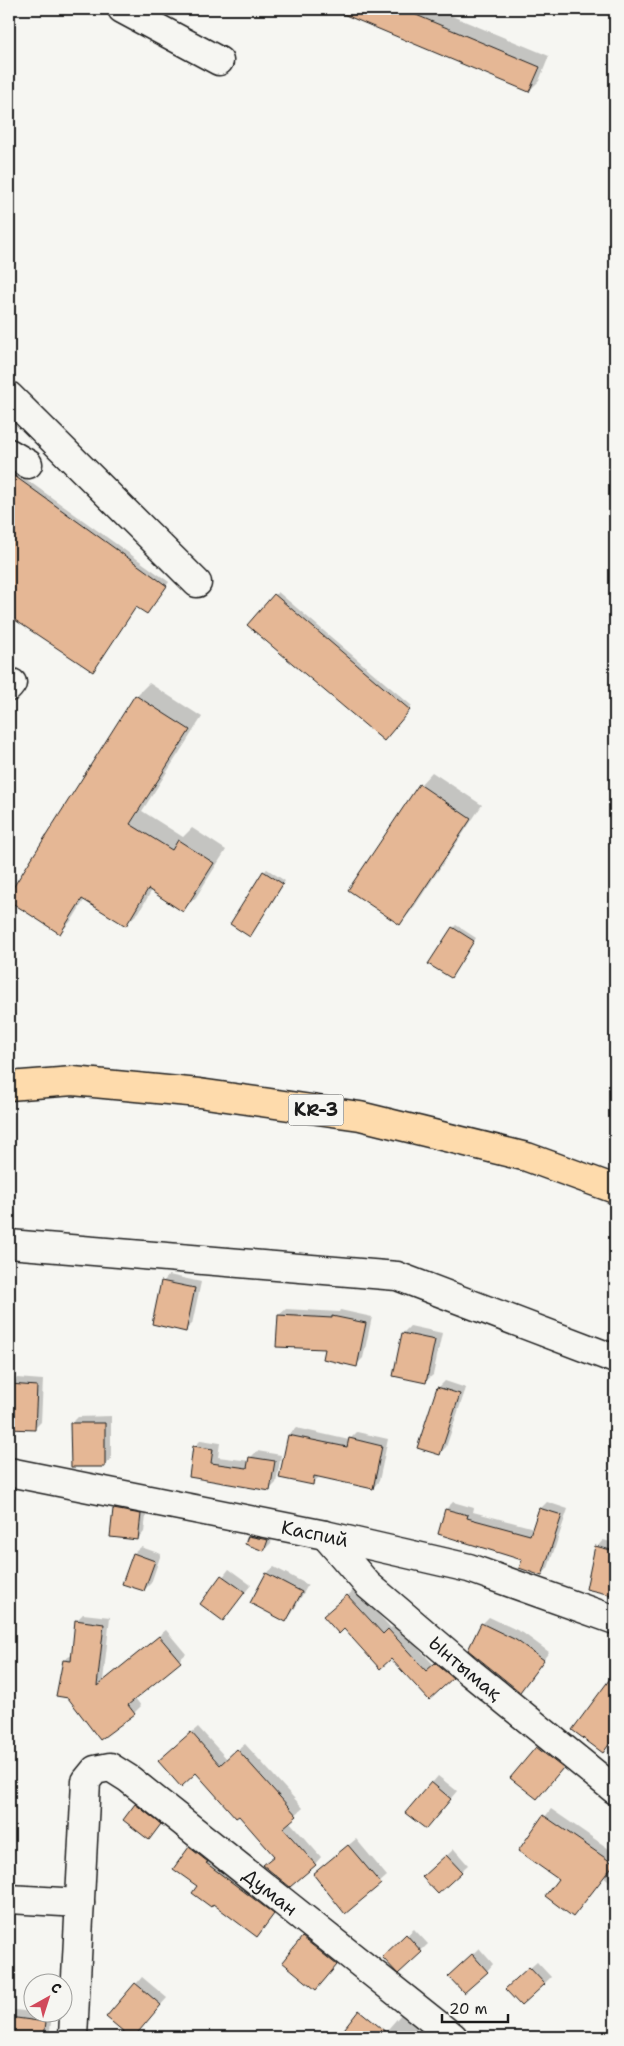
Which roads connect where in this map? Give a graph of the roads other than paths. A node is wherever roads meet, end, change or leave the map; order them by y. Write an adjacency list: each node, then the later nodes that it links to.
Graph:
1 (122, 9): 2 (street)
2 (219, 61)
3 (9, 396): 4 (street)
4 (197, 583)
5 (9, 1086): 6 (main road, KR-3)
6 (615, 1189)
7 (9, 1244): 8 (street)
8 (615, 1359)
9 (9, 1472): 10 (street, Каспий)
10 (325, 1535): 11 (street, Каспий); 12 (street, Ынтымақ)
11 (615, 1620)
12 (615, 1790)
13 (9, 1900): 14 (street)
14 (80, 1903): 15 (street); 16 (street, Думан)
15 (73, 2037)
16 (453, 2037)

